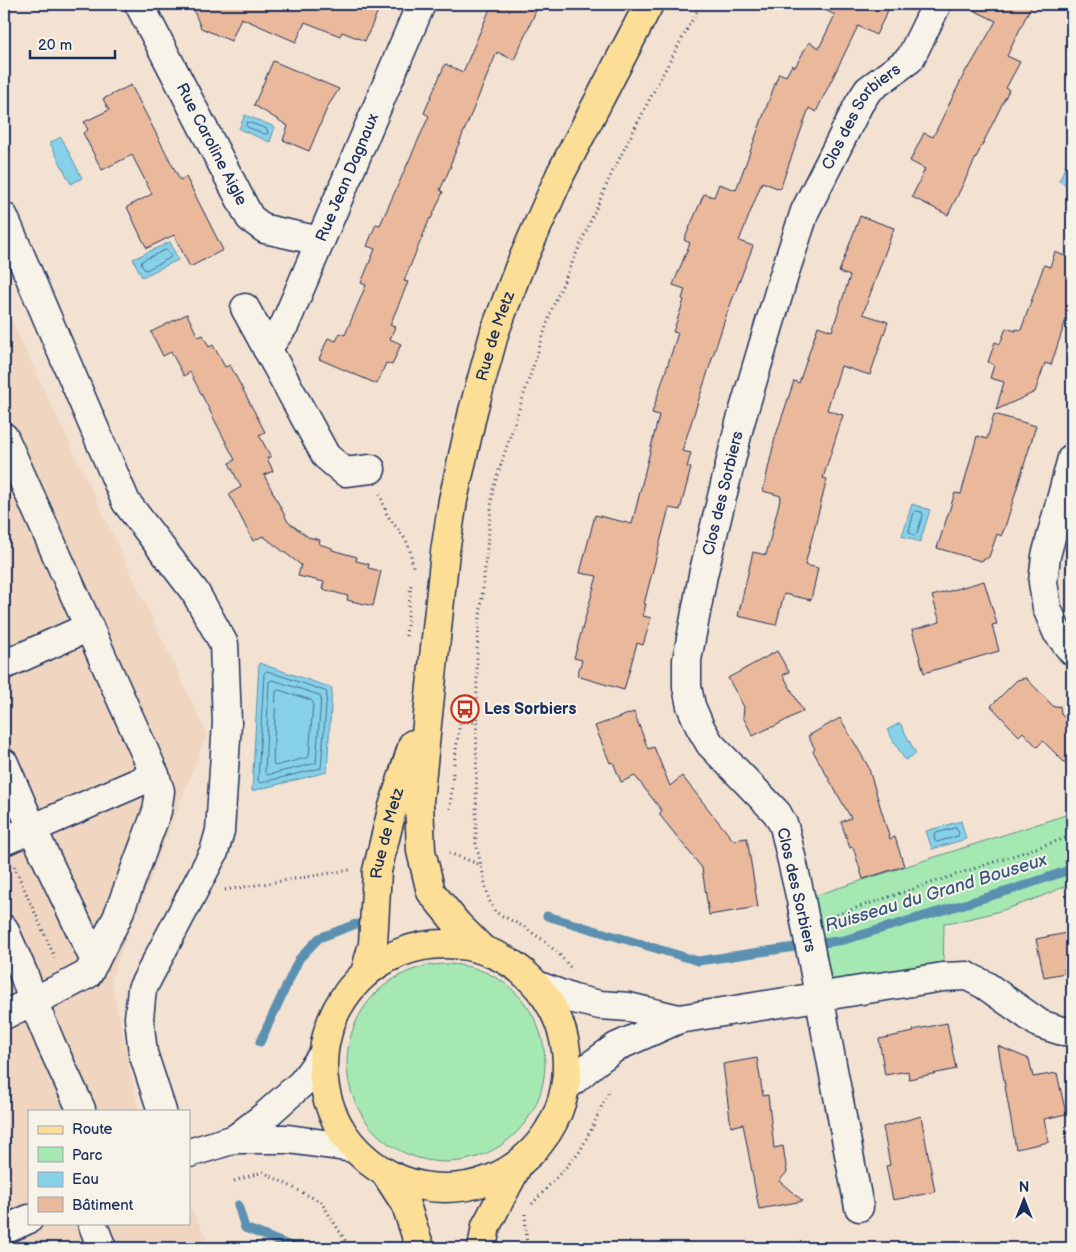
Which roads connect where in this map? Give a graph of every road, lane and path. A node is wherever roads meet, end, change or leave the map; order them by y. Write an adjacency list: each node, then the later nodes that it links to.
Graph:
1 (139, 4): 7 (street, Rue Caroline Aigle)
2 (421, 4): 7 (street, Rue Jean Dagnaux)
3 (649, 4): 19 (main road, Rue de Metz)
4 (701, 4): 20 (path)
5 (938, 4): 32 (street, Clos des Sorbiers)
6 (4, 217): 30 (street)
7 (320, 241): 9 (street, Rue Jean Dagnaux)
8 (245, 308): 9 (street)
9 (267, 349): 12 (street)
10 (4, 437): 15 (street)
11 (1072, 458): 17 (street)
12 (371, 469): 13 (path)
13 (412, 575)
14 (411, 584): 16 (path)
15 (89, 627): 18 (street); 22 (street)
16 (406, 638)
17 (1072, 651)
18 (4, 665)
19 (429, 697): 27 (main road, Rue de Metz); 36 (main road, Rue de Metz)
20 (478, 722): 23 (path); 28 (path)
21 (4, 764): 24 (street)
22 (156, 775): 24 (street); 34 (street)
23 (449, 812)
24 (32, 828): 26 (street); 34 (street)
25 (1072, 836): 32 (path)
26 (8, 850): 37 (path)
27 (421, 851): 28 (path); 33 (main road, Rue de Metz)
28 (481, 866): 35 (path)
29 (352, 870): 30 (path)
30 (190, 896): 48 (street)
31 (4, 929): 40 (street)
32 (808, 938): 39 (street, Clos des Sorbiers)
33 (482, 949): 36 (main road); 38 (main road)
34 (95, 960): 37 (street)
35 (573, 970)
36 (365, 973): 44 (main road)
37 (67, 985): 40 (street)
38 (539, 986): 42 (street); 46 (main road)
39 (819, 997): 42 (street); 43 (street); 55 (street, Clos des Sorbiers)
40 (33, 1001): 41 (street); 47 (street)
41 (4, 1014)
42 (679, 1019): 46 (street)
43 (1072, 1031)
44 (322, 1056): 49 (street); 50 (main road)
45 (613, 1084): 63 (path)
46 (567, 1086): 52 (main road)
47 (81, 1109)
48 (162, 1110)
49 (235, 1139): 50 (street); 51 (street)
50 (353, 1148): 53 (main road)
51 (190, 1153)
52 (518, 1165): 53 (main road); 62 (main road)
53 (386, 1174): 61 (main road)
54 (234, 1181): 60 (path)
55 (858, 1207)
56 (28, 1218): 58 (street)
57 (92, 1224): 59 (street)
58 (4, 1230)
59 (102, 1248)
60 (350, 1248)
61 (420, 1248)
62 (482, 1248)
63 (527, 1248)

